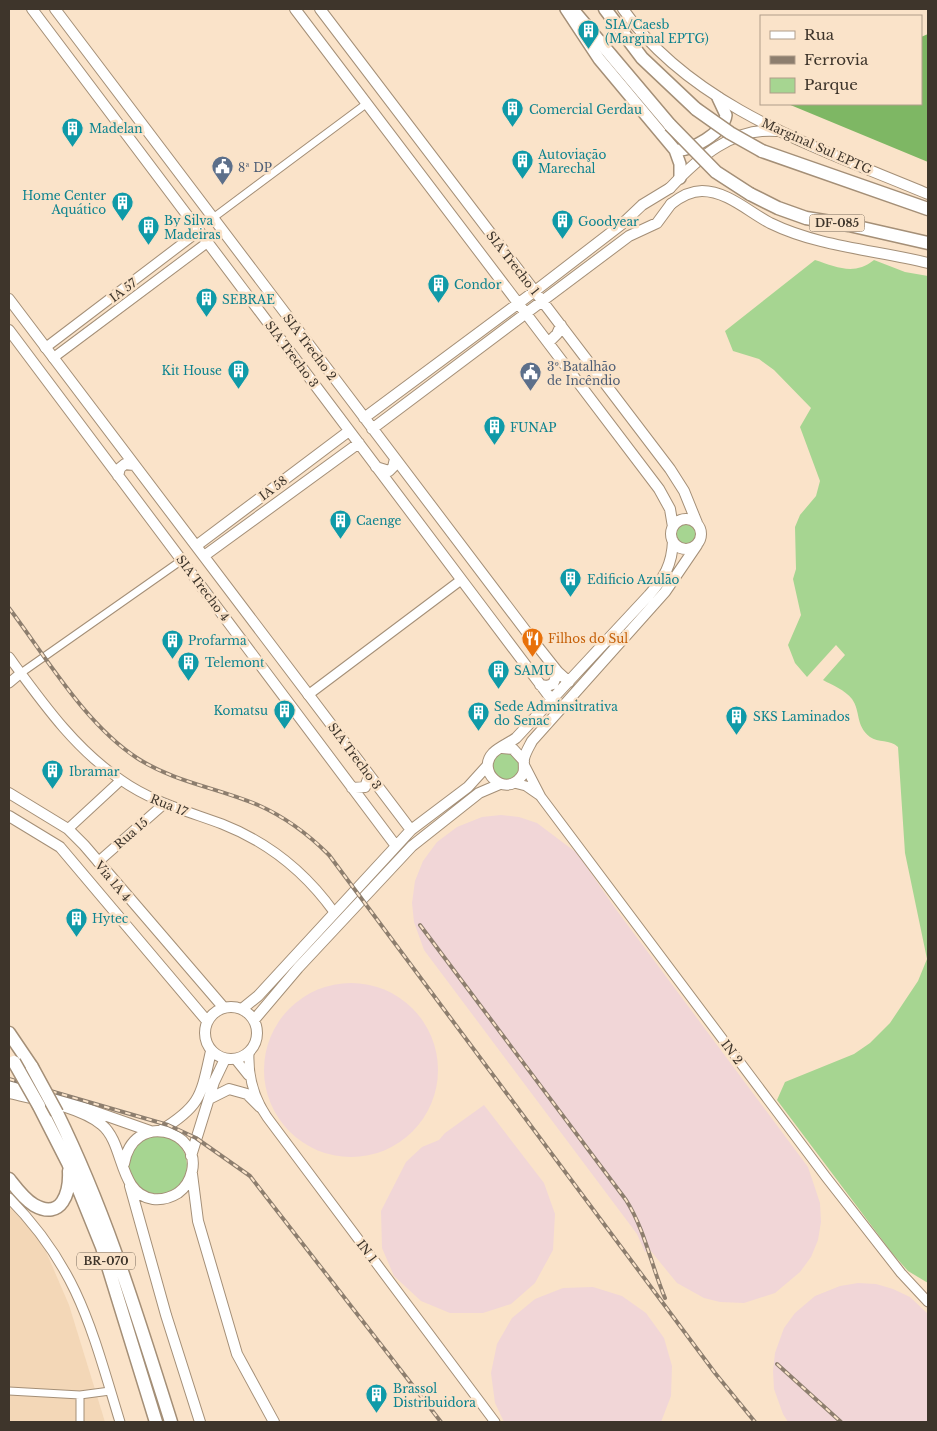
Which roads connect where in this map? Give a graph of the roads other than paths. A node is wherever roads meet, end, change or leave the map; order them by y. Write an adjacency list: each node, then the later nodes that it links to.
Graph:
1 (32, 9): 14 (main road, SIA Trecho 3)
2 (55, 9): 13 (main road, SIA Trecho 2)
3 (295, 9): 10 (main road)
4 (320, 9): 9 (main road, SIA Trecho 1)
5 (566, 9): 18 (highway)
6 (572, 9): 33 (highway, DF-085, bridge)
7 (605, 9): 25 (highway, bridge)
8 (623, 9): 11 (main road, Marginal Sul EPTG)
9 (372, 79): 10 (main road); 20 (main road, SIA Trecho 1)
10 (351, 84): 12 (main road)
11 (718, 98): 15 (main road, Marginal Sul EPTG); 18 (highway)
12 (366, 104): 22 (main road); 29 (street)
13 (136, 116): 14 (main road); 16 (main road, SIA Trecho 2)
14 (121, 128): 17 (main road, SIA Trecho 3)
15 (780, 132): 19 (main road); 21 (main road, Marginal Sul EPTG)
16 (152, 136): 17 (main road); 29 (main road, SIA Trecho 2)
17 (135, 145): 31 (main road, SIA Trecho 3)
18 (675, 150): 19 (highway)
19 (680, 178): 23 (main road)
20 (454, 187): 22 (main road); 24 (main road, SIA Trecho 1)
21 (928, 194)
22 (440, 198): 27 (main road)
23 (651, 200): 26 (main road); 28 (main road)
24 (468, 206): 27 (main road); 37 (main road, SIA Trecho 1)
25 (928, 209)
26 (637, 210): 30 (main road); 37 (main road)
27 (453, 217): 40 (main road)
28 (663, 217): 30 (main road); 35 (main road)
29 (213, 218): 43 (main road, SIA Trecho 2)
30 (650, 226): 39 (main road)
31 (199, 231): 32 (main road, SIA Trecho 3); 34 (street, IA 57)
32 (208, 242): 36 (street, IA 57); 47 (main road, SIA Trecho 3)
33 (928, 243)
34 (166, 257): 36 (street); 42 (street, IA 57)
35 (928, 263)
36 (173, 268): 45 (street, IA 57)
37 (535, 291): 39 (main road, SIA Trecho 1); 40 (main road)
38 (9, 299): 50 (main road, SIA Trecho 3)
39 (542, 302): 41 (main road); 44 (main road, SIA Trecho 1)
40 (519, 303): 41 (main road); 53 (main road)
41 (526, 313): 49 (main road); 54 (main road)
42 (85, 318): 45 (street); 50 (street, IA 57)
43 (289, 319): 47 (main road); 48 (main road, SIA Trecho 2)
44 (561, 325): 49 (main road); 69 (main road, SIA Trecho 1)
45 (92, 328): 52 (street, IA 57)
46 (9, 330): 61 (main road, SIA Trecho 4)
47 (274, 331): 51 (main road, SIA Trecho 3)
48 (304, 339): 51 (main road); 53 (main road, SIA Trecho 2)
49 (549, 342): 70 (main road)
50 (45, 348): 52 (main road, SIA Trecho 3)
51 (289, 350): 55 (main road, SIA Trecho 3)
52 (53, 358): 58 (main road, SIA Trecho 3)
53 (364, 418): 54 (main road, SIA Trecho 2)
54 (372, 429): 60 (main road, SIA Trecho 2)
55 (349, 431): 56 (main road, IA 58); 57 (main road, SIA Trecho 3)
56 (338, 439): 59 (main road); 67 (main road, IA 58)
57 (359, 443): 59 (main road, IA 58); 63 (main road, SIA Trecho 3)
58 (121, 448): 61 (main road); 62 (main road, SIA Trecho 3)
59 (348, 450): 68 (main road, IA 58)
60 (395, 459): 63 (main road); 65 (main road, SIA Trecho 2)
61 (106, 460): 64 (main road, SIA Trecho 4)
62 (134, 465): 64 (main road); 73 (main road, SIA Trecho 3)
63 (376, 467): 66 (main road, SIA Trecho 3)
64 (118, 476): 75 (main road, SIA Trecho 4)
65 (410, 478): 66 (main road); 82 (main road, SIA Trecho 2)
66 (394, 491): 76 (main road, SIA Trecho 3)
67 (268, 492): 68 (main road); 73 (main road, IA 58)
68 (276, 503): 74 (main road, IA 58)
69 (697, 524): 70 (main road); 72 (main road)
70 (672, 527): 71 (main road)
71 (673, 541): 72 (main road); 84 (main road)
72 (697, 545): 90 (main road)
73 (196, 546): 74 (main road, SIA Trecho 3)
74 (204, 556): 77 (main road, SIA Trecho 3)
75 (182, 560): 78 (main road, SIA Trecho 4); 83 (street)
76 (461, 580): 86 (main road, SIA Trecho 3); 87 (street)
77 (227, 586): 78 (main road); 79 (main road, SIA Trecho 3)
78 (213, 600): 80 (main road, SIA Trecho 4)
79 (242, 607): 80 (main road); 87 (main road, SIA Trecho 3)
80 (222, 613): 96 (main road, SIA Trecho 4)
81 (9, 657): 83 (street, Rua 17)
82 (558, 672): 84 (main road, SIA Trecho 2); 86 (main road)
83 (21, 673): 85 (street); 93 (street, Rua 17)
84 (569, 682): 88 (main road)
85 (9, 683)
86 (540, 685): 88 (main road, SIA Trecho 3)
87 (308, 695): 92 (main road, SIA Trecho 3)
88 (552, 700): 89 (main road)
89 (502, 748): 90 (main road); 91 (main road)
90 (524, 763): 94 (main road); 98 (street, IN 2)
91 (487, 766): 95 (main road); 102 (main road)
92 (369, 776): 96 (main road); 102 (main road, SIA Trecho 3)
93 (121, 780): 99 (street, Rua 17); 101 (street)
94 (514, 783): 95 (main road); 98 (street, IN 2)
95 (500, 784): 108 (main road)
96 (352, 788): 103 (main road, SIA Trecho 4)
97 (9, 793): 101 (main road, Via 1A 4)
98 (541, 797): 128 (street, IN 2)
99 (164, 804): 104 (street, Rua 15); 105 (street, Rua 17)
100 (9, 816): 109 (main road, Via 1A 4)
101 (68, 829): 104 (main road, Via 1A 4)
102 (412, 830): 103 (main road)
103 (396, 846): 105 (main road)
104 (98, 862): 106 (main road, Via 1A 4)
105 (334, 912): 107 (main road)
106 (224, 1008): 107 (main road); 109 (main road)
107 (242, 1009): 108 (main road)
108 (254, 1020): 112 (main road)
109 (207, 1022): 111 (main road)
110 (9, 1032): 135 (highway, BR-070, bridge)
111 (211, 1051): 114 (main road); 120 (main road)
112 (249, 1053): 114 (main road); 115 (street, IN 1)
113 (11, 1059): 122 (highway, BR-070, bridge)
114 (230, 1060): 115 (street, IN 1); 118 (main road)
115 (249, 1075): 119 (street, IN 1)
116 (9, 1086): 120 (main road)
117 (9, 1093): 123 (main road)
118 (209, 1099): 119 (main road); 121 (main road)
119 (260, 1107): 138 (street, IN 1)
120 (155, 1131): 121 (main road); 123 (main road)
121 (191, 1156): 124 (main road)
122 (68, 1163): 125 (highway); 134 (highway, BR-070)
123 (124, 1164): 126 (main road)
124 (192, 1171): 126 (main road); 137 (main road)
125 (9, 1179)
126 (130, 1185): 136 (main road)
127 (9, 1198): 130 (street)
128 (928, 1302)
129 (9, 1391): 131 (street)
130 (110, 1391): 131 (street); 133 (street)
131 (80, 1395): 132 (street)
132 (80, 1422)
133 (120, 1422)
134 (156, 1422)
135 (170, 1422)
136 (200, 1422)
137 (274, 1422)
138 (495, 1422)

